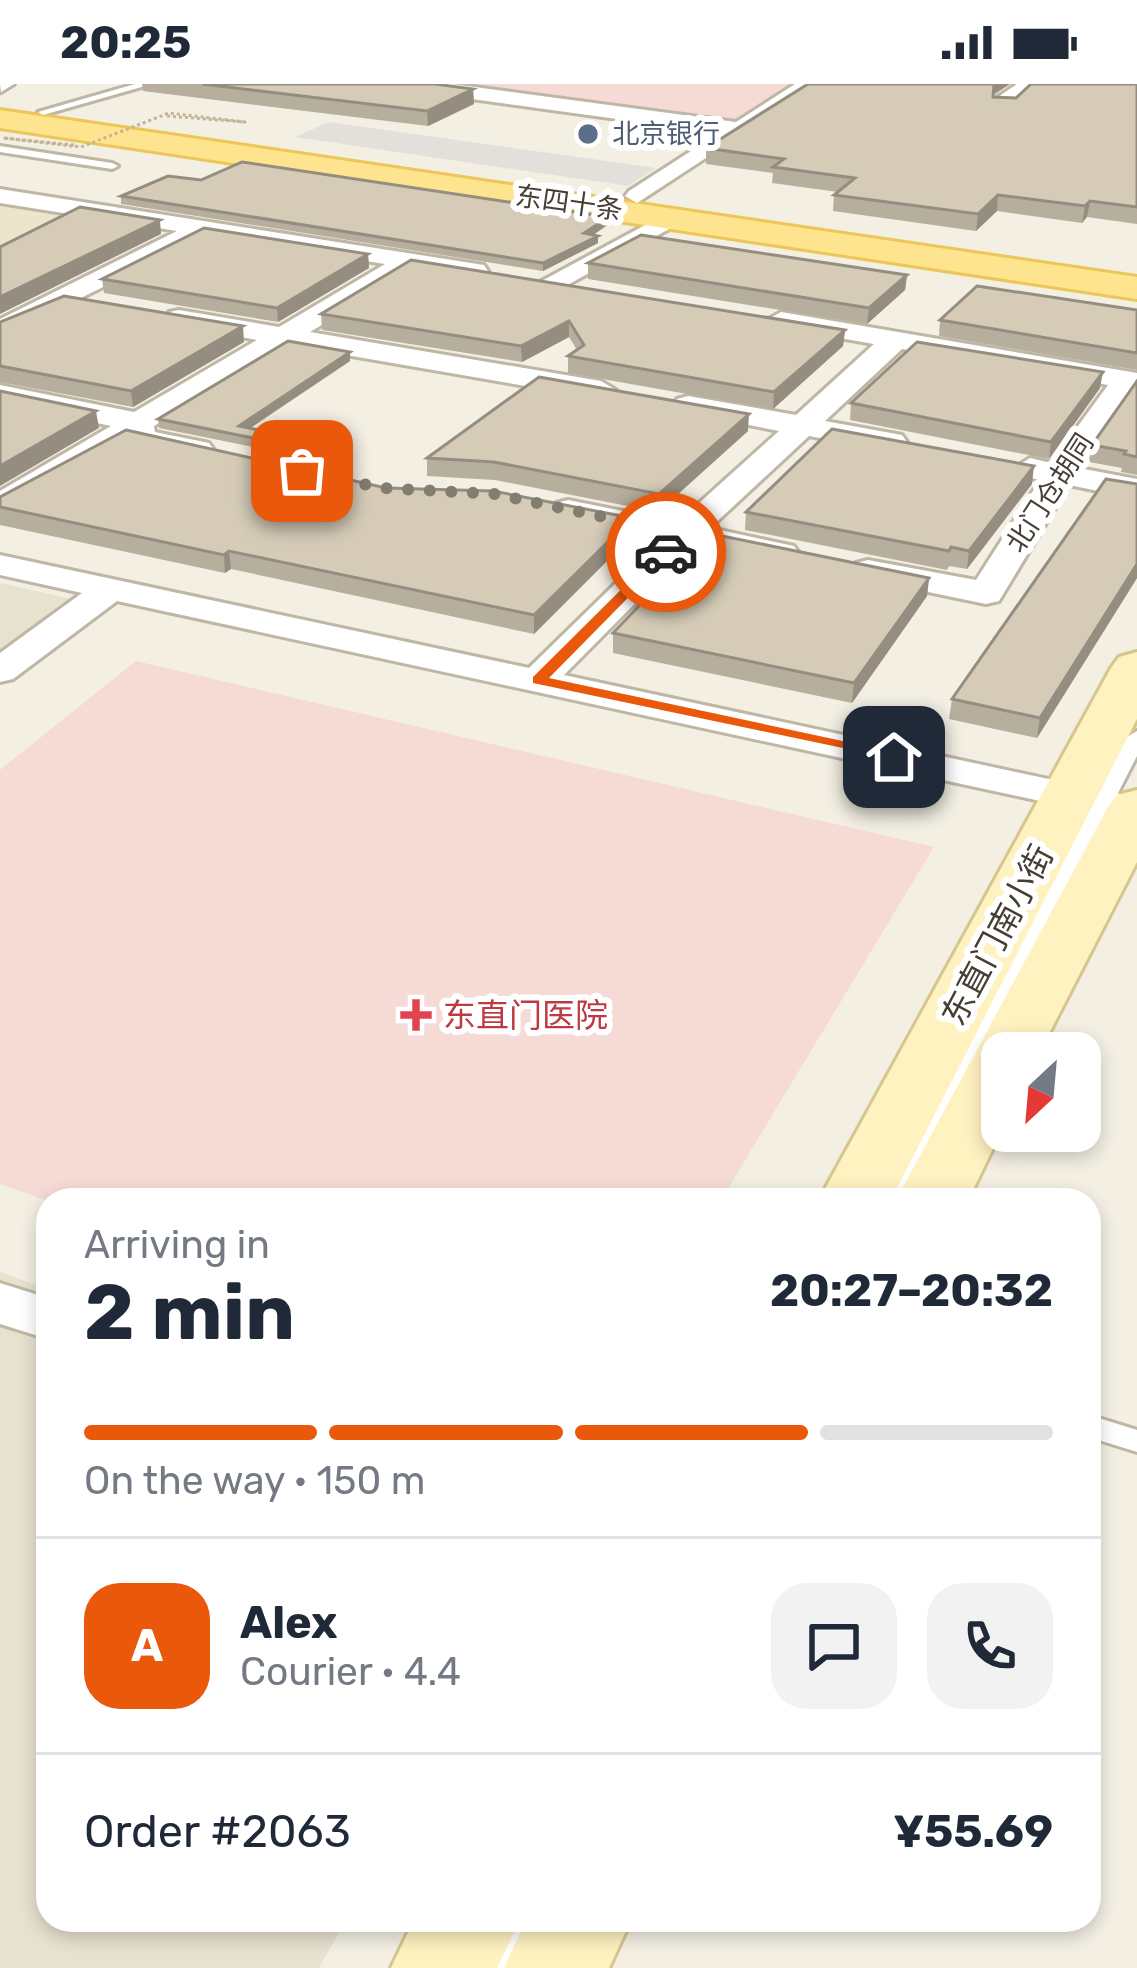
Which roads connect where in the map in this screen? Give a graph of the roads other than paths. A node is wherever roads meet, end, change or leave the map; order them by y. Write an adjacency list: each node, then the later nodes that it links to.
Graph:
1 (147, 84): 6 (lane)
2 (406, 84): 7 (street)
3 (809, 84): 7 (street)
4 (1031, 84): 5 (street)
5 (1003, 104)
6 (10, 123): 8 (lane); 10 (main road, 东四十条); 11 (main road, 东四十条)
7 (739, 129): 10 (street)
8 (112, 166)
9 (0, 196): 12 (street)
10 (637, 196): 14 (main road, 东四十条)
11 (671, 218): 15 (street); 16 (main road, 东四十条)
12 (203, 227): 13 (street); 18 (street)
13 (409, 261): 15 (street); 25 (street)
14 (1137, 269)
15 (531, 280): 17 (street)
16 (1137, 288)
17 (597, 291)
18 (64, 299): 19 (street); 21 (street)
19 (107, 306)
20 (0, 307): 21 (street)
21 (36, 313): 24 (street)
22 (150, 313): 25 (street)
23 (758, 316): 26 (street, 北门仓胡同)
24 (0, 330)
25 (278, 335): 28 (street); 30 (street)
26 (896, 338): 31 (street); 35 (street, 北门仓胡同)
27 (0, 394): 30 (street)
28 (623, 394)
29 (668, 402): 31 (street)
30 (136, 422): 33 (street); 38 (street)
31 (803, 426): 32 (street); 39 (street)
32 (920, 448)
33 (230, 457)
34 (990, 460): 35 (street)
35 (1060, 473): 36 (street); 42 (street, 北门仓胡同)
36 (1137, 489)
37 (537, 503): 39 (street)
38 (0, 505)
39 (685, 534): 40 (street); 46 (street)
40 (800, 557)
41 (0, 565): 43 (street)
42 (847, 566)
43 (112, 588): 45 (street); 46 (street)
44 (1137, 668): 48 (main road, 东直门南小街)
45 (0, 670)
46 (538, 680): 48 (street)
47 (1137, 736): 48 (lane)
48 (1117, 805): 49 (main road, 东直门南小街); 51 (main road, 东直门南小街); 52 (lane)
49 (1015, 1032)
50 (981, 1102): 53 (main road, 东直门南小街)
51 (863, 1188)
52 (903, 1188)
53 (938, 1188)
54 (0, 1303): 55 (street)
55 (36, 1315)
56 (1101, 1430): 57 (lane)
57 (1137, 1442)
58 (462, 1932): 61 (main road)
59 (517, 1932): 62 (lane)
60 (574, 1932): 63 (main road)
61 (443, 1968)
62 (499, 1968)
63 (556, 1968)

